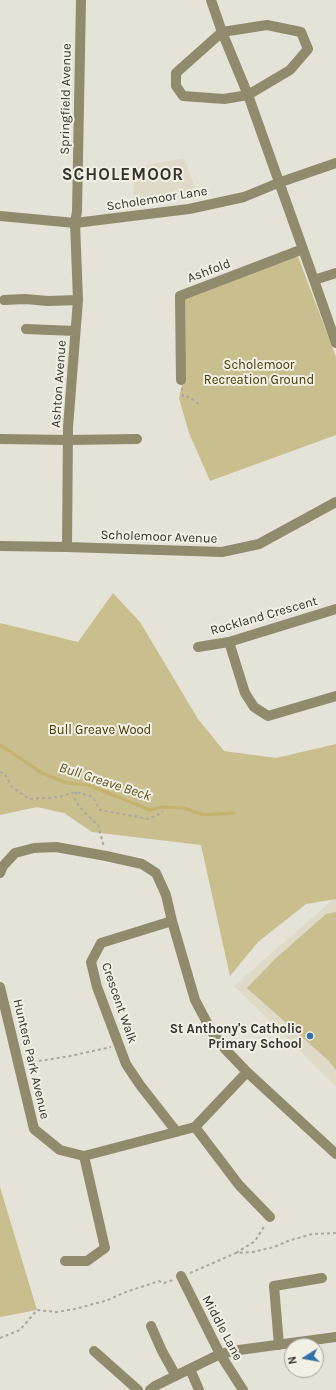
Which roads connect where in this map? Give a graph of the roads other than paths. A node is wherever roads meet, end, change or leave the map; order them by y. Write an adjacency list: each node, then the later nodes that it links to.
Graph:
1 (81, 0): 8 (street, Springfield Avenue)
2 (211, 0): 3 (street)
3 (222, 32): 4 (street); 4 (street); 4 (street)
4 (248, 95): 6 (street)
5 (336, 163): 6 (street, Scholemoor Lane)
6 (278, 183): 8 (street, Scholemoor Lane); 9 (street)
7 (0, 216): 8 (street, Scholemoor Lane)
8 (75, 223): 13 (street, Ashton Avenue)
9 (303, 249): 11 (street); 17 (street, Ashfold)
10 (336, 273): 11 (street)
11 (314, 280): 16 (street)
12 (4, 300): 13 (street)
13 (78, 300): 15 (street, Ashton Avenue)
14 (26, 329): 15 (street)
15 (75, 330): 20 (street, Ashton Avenue)
16 (336, 343)
17 (181, 380)
18 (137, 438): 20 (street)
19 (0, 439): 20 (street)
20 (68, 440): 23 (street, Ashton Avenue)
21 (336, 502): 23 (street, Scholemoor Avenue)
22 (0, 546): 23 (street, Scholemoor Avenue)
23 (67, 547)
24 (336, 609): 25 (street, Rockland Crescent)
25 (228, 642): 26 (street, Rockland Crescent); 27 (street)
26 (198, 648)
27 (336, 696)
28 (0, 873): 29 (street)
29 (172, 921): 31 (street); 33 (street, Crescent Walk)
30 (0, 987): 35 (street, Hunters Park Avenue)
31 (247, 1072): 32 (street); 34 (street)
32 (195, 1127): 33 (street, Hunters Park Avenue); 36 (street)
33 (176, 1131): 35 (street, Hunters Park Avenue)
34 (336, 1154)
35 (84, 1156): 37 (street)
36 (270, 1217)
37 (65, 1261)
38 (181, 1276): 44 (street, Middle Lane)
39 (322, 1278): 42 (street)
40 (151, 1326): 46 (street)
41 (336, 1337): 42 (street)
42 (279, 1344): 44 (street)
43 (94, 1351): 47 (street)
44 (220, 1354): 45 (street); 50 (street, Middle Lane)
45 (190, 1369): 46 (street); 49 (street)
46 (176, 1376): 48 (street)
47 (138, 1390)
48 (150, 1390)
49 (199, 1390)
50 (243, 1390)

